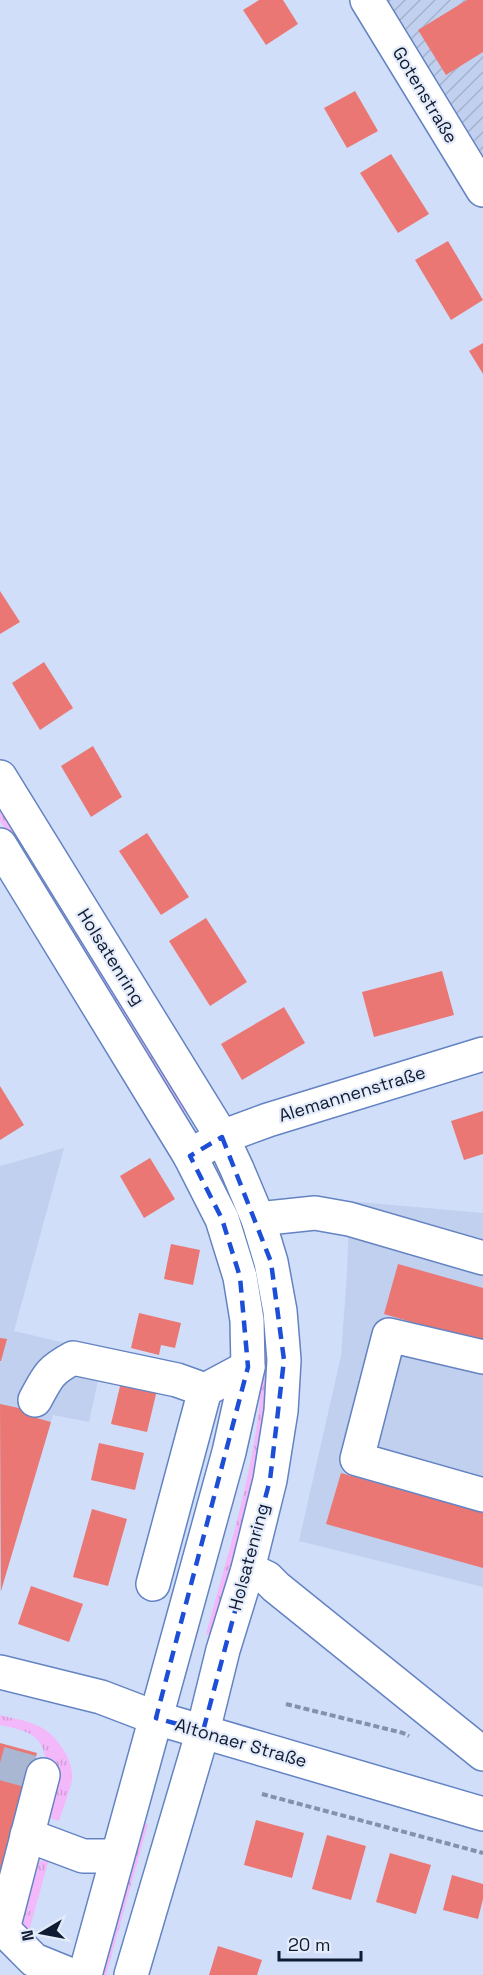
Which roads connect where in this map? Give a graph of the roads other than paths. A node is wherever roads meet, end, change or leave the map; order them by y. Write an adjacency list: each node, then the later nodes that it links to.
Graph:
1 (367, 0): 2 (main road, Gotenstraße)
2 (483, 190)
3 (0, 777): 6 (main road, Holsatenring)
4 (0, 845): 7 (main road, Holsatenring)
5 (483, 1054): 6 (main road, Alemannenstraße)
6 (222, 1137): 7 (main road); 8 (main road, Holsatenring)
7 (190, 1155): 11 (main road, Holsatenring)
8 (258, 1219): 9 (main road); 15 (main road, Holsatenring)
9 (483, 1258)
10 (483, 1357): 14 (main road)
11 (248, 1367): 12 (main road); 18 (main road, Holsatenring)
12 (205, 1390): 13 (main road); 16 (main road)
13 (35, 1400)
14 (483, 1495)
15 (248, 1569): 19 (main road, Holsatenring); 20 (main road)
16 (153, 1584)
17 (0, 1672): 18 (main road, Altonaer Straße)
18 (156, 1718): 19 (main road, Altonaer Straße); 24 (main road, Holsatenring)
19 (203, 1731): 22 (main road, Altonaer Straße); 29 (main road, Holsatenring)
20 (483, 1754)
21 (43, 1774): 23 (main road)
22 (483, 1814)
23 (27, 1835): 24 (main road); 25 (main road)
24 (117, 1856): 28 (main road, Holsatenring)
25 (7, 1886): 26 (main road)
26 (2, 1929): 27 (main road)
27 (71, 1975)
28 (85, 1975)
29 (131, 1975)

